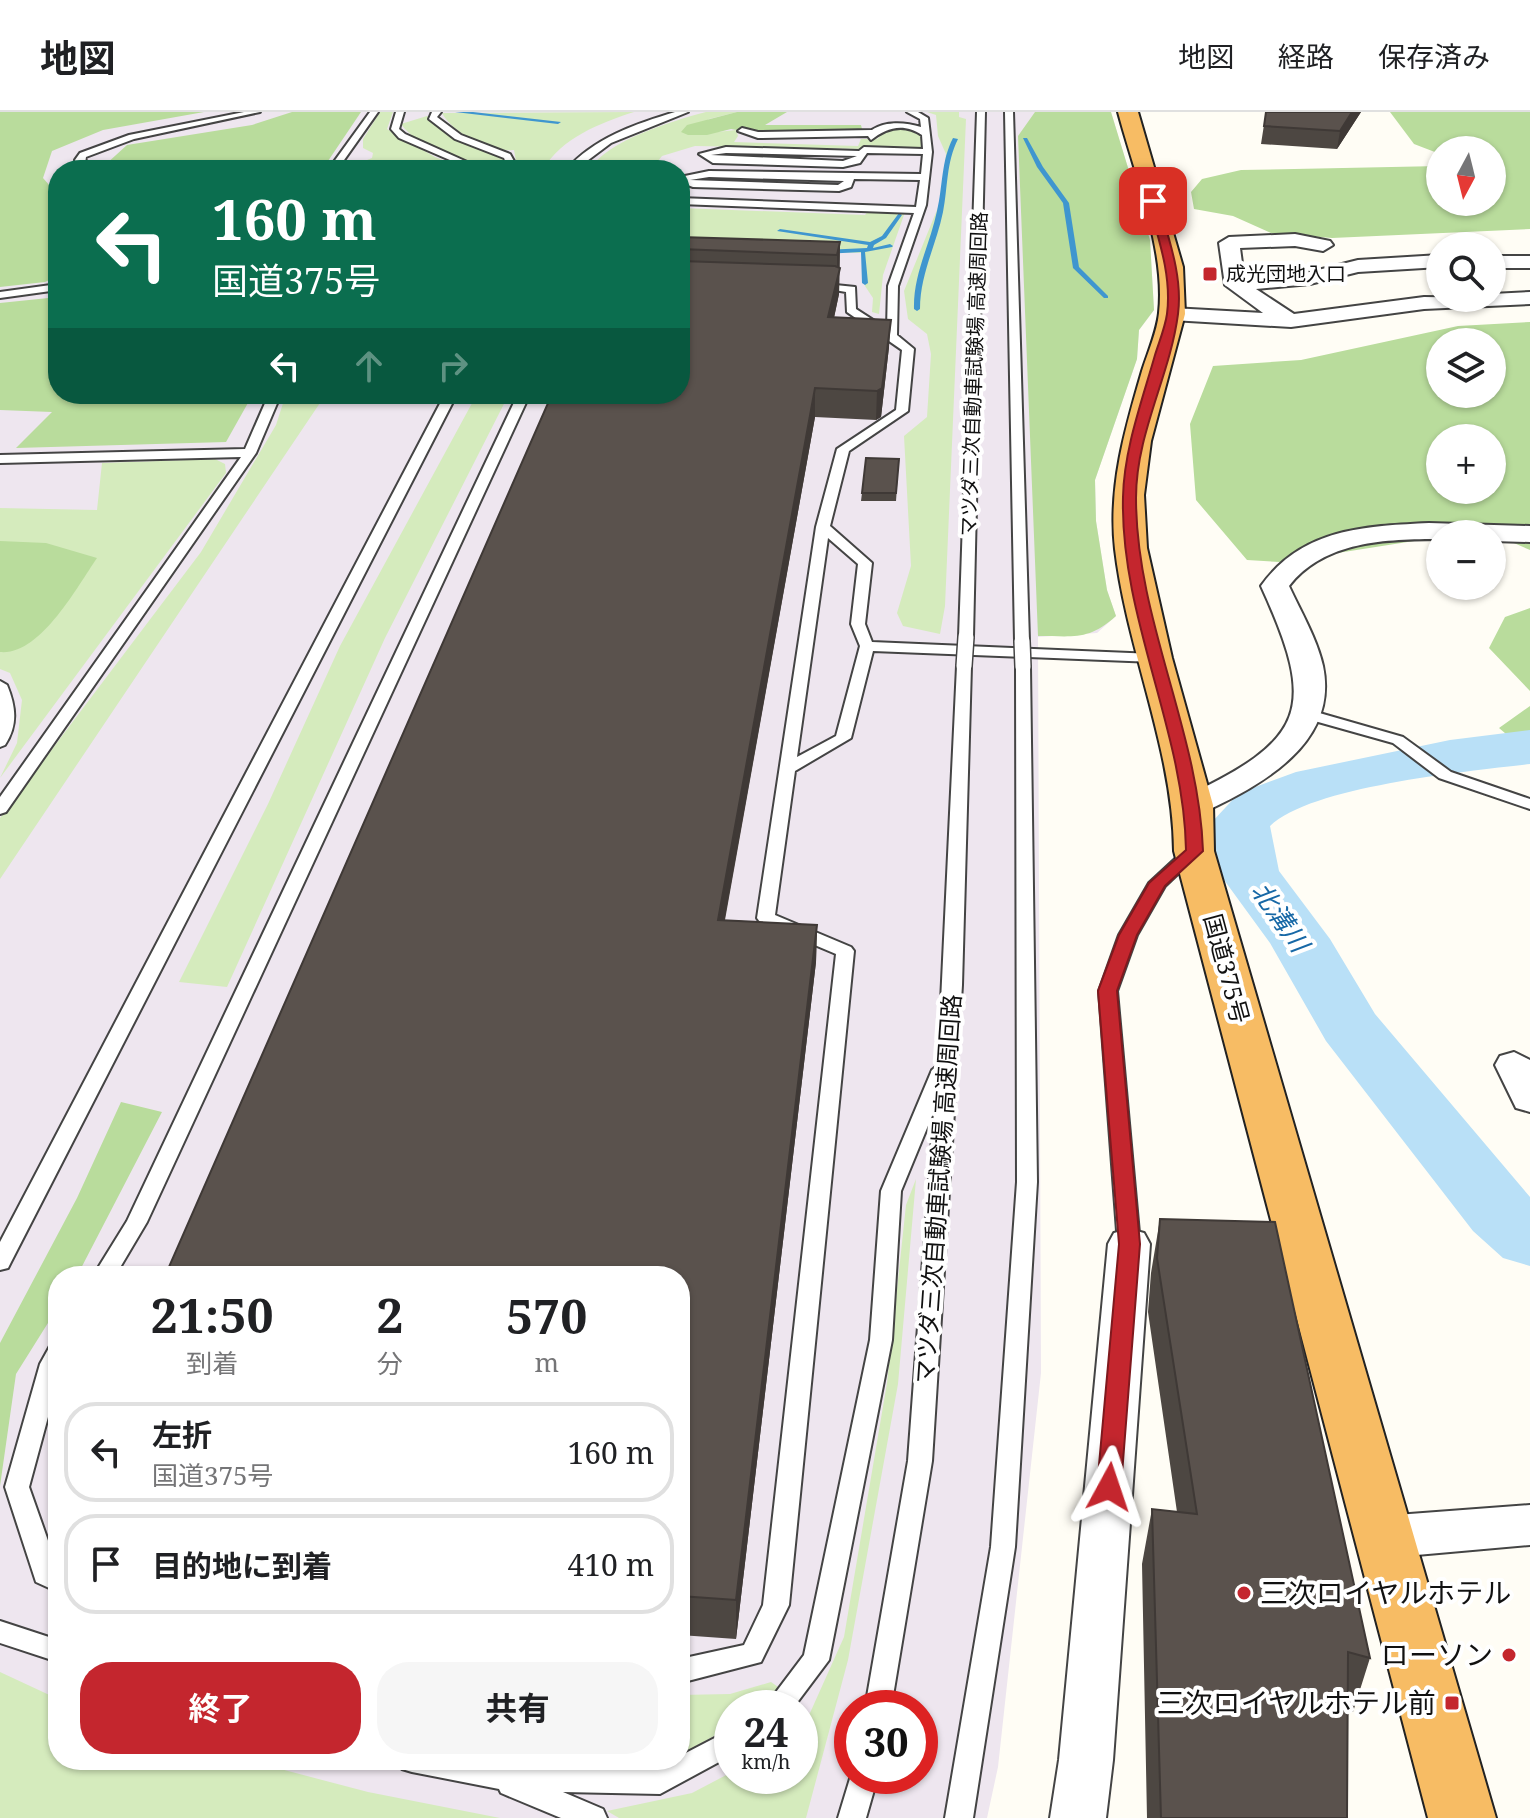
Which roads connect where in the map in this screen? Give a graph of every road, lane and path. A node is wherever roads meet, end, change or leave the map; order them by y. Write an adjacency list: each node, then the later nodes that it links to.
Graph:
1 (256, 112): 15 (lane)
2 (374, 112): 16 (lane)
3 (435, 112): 10 (lane); 18 (lane)
4 (684, 112): 19 (lane)
5 (911, 112): 12 (lane)
6 (981, 112): 57 (lane, マツダ三次自動車試験場 高速周回路, bridge)
7 (1009, 112): 80 (lane, bridge)
8 (1128, 112): 37 (highway, 国道375号)
9 (404, 116): 17 (lane)
10 (421, 116)
11 (742, 131): 12 (lane)
12 (926, 134): 13 (lane)
13 (928, 152): 14 (lane); 21 (lane)
14 (863, 154): 14 (lane)
15 (79, 160)
16 (339, 160)
17 (458, 160)
18 (509, 160)
19 (579, 160)
20 (690, 176): 22 (lane)
21 (925, 177): 22 (lane); 25 (lane)
22 (850, 178): 23 (lane)
23 (690, 183)
24 (690, 201): 25 (lane)
25 (920, 210): 39 (lane)
26 (1323, 245): 31 (street)
27 (1426, 262): 31 (street)
28 (1506, 262): 29 (street)
29 (1530, 262)
30 (1506, 267): 34 (street)
31 (1235, 285): 38 (street)
32 (800, 286): 39 (lane)
33 (48, 288): 35 (lane)
34 (1530, 289)
35 (0, 295)
36 (1530, 298): 38 (street)
37 (1172, 314): 38 (street); 48 (highway, 国道375号)
38 (1291, 328)
39 (892, 334): 45 (lane)
40 (271, 404): 43 (lane)
41 (446, 404): 58 (lane)
42 (519, 404): 61 (lane)
43 (250, 453): 44 (lane); 53 (lane)
44 (0, 459)
45 (823, 527): 47 (lane); 52 (lane)
46 (1530, 534): 50 (street)
47 (867, 646): 48 (lane); 52 (lane)
48 (1154, 658): 55 (highway, 国道375号)
49 (0, 685): 51 (lane)
50 (1309, 715): 54 (lane); 55 (street)
51 (0, 742)
52 (787, 769): 68 (lane)
53 (3, 801)
54 (1530, 804)
55 (1193, 805): 56 (highway, 国道375号)
56 (1194, 851): 59 (lane); 64 (highway, 国道375号)
57 (948, 1055): 69 (lane); 70 (lane, マツダ三次自動車試験場 高速周回路)
58 (7, 1242): 60 (lane)
59 (1129, 1244): 81 (street)
60 (0, 1262)
61 (110, 1266)
62 (48, 1375): 65 (lane)
63 (1530, 1525): 64 (street)
64 (1383, 1537): 77 (highway, 国道375号)
65 (48, 1576)
66 (0, 1632): 67 (lane)
67 (48, 1648)
68 (690, 1669)
69 (792, 1690)
70 (881, 1690)
71 (714, 1751): 72 (lane)
72 (690, 1764)
73 (464, 1770): 75 (lane)
74 (680, 1770): 75 (lane)
75 (485, 1774): 78 (lane)
76 (859, 1794): 79 (lane)
77 (1462, 1809)
78 (593, 1818)
79 (852, 1818)
80 (959, 1818)
81 (1078, 1818)

